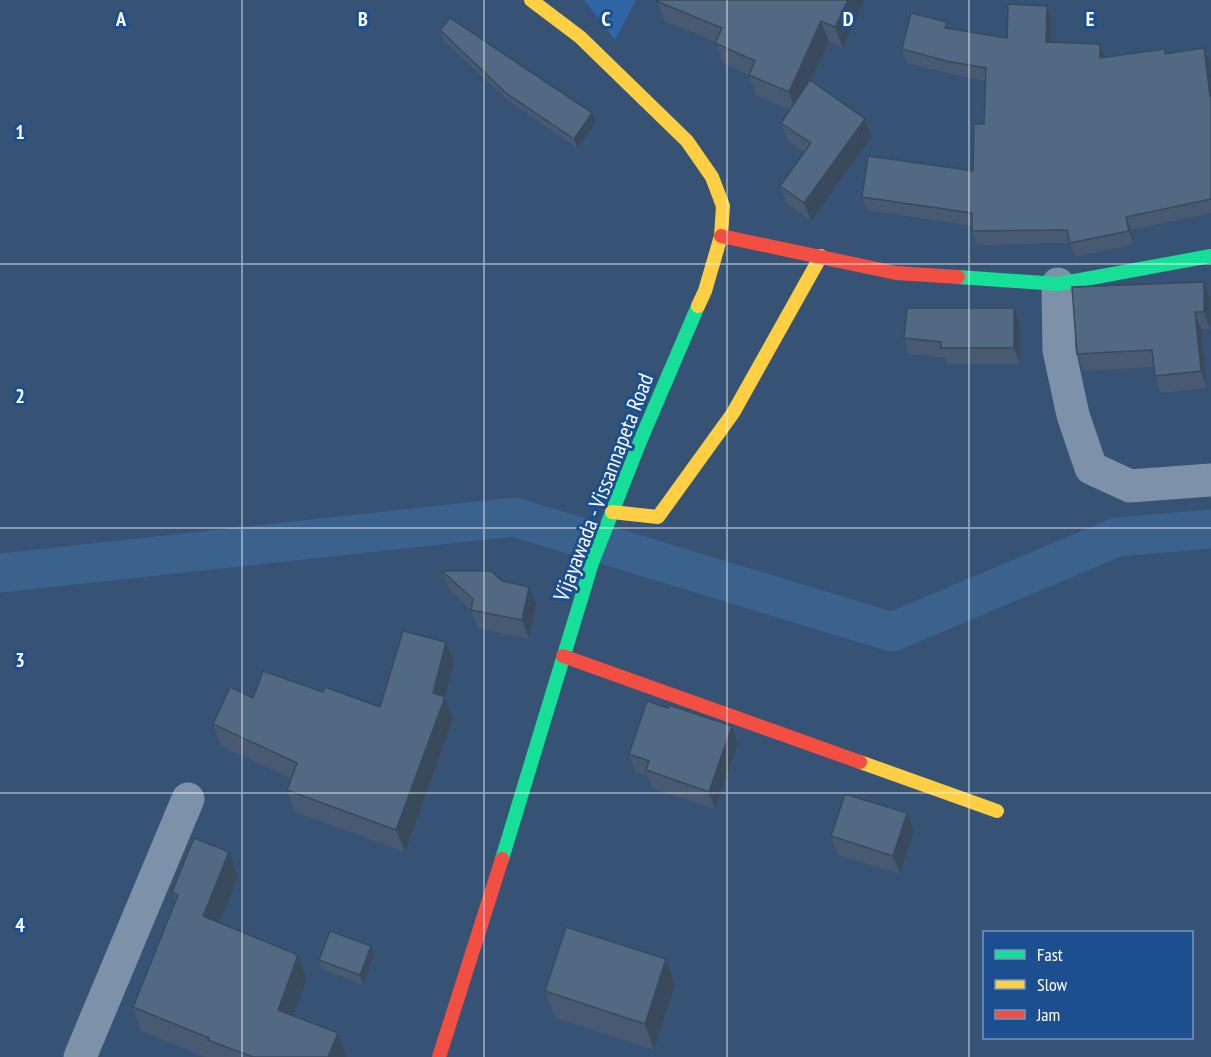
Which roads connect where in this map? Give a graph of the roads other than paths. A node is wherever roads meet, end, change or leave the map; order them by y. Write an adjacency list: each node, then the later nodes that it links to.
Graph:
1 (531, 0): 2 (main road, Vijayawada - Vissannapeta Road)
2 (721, 236): 3 (main road); 7 (main road, Vijayawada - Vissannapeta Road)
3 (821, 256): 5 (main road); 7 (main road)
4 (1211, 256): 5 (main road)
5 (1058, 284): 6 (street)
6 (1211, 480)
7 (612, 512): 8 (main road, Vijayawada - Vissannapeta Road)
8 (563, 656): 10 (main road); 12 (main road, Vijayawada - Vissannapeta Road)
9 (188, 799): 11 (street)
10 (998, 811)
11 (80, 1057)
12 (439, 1057)

